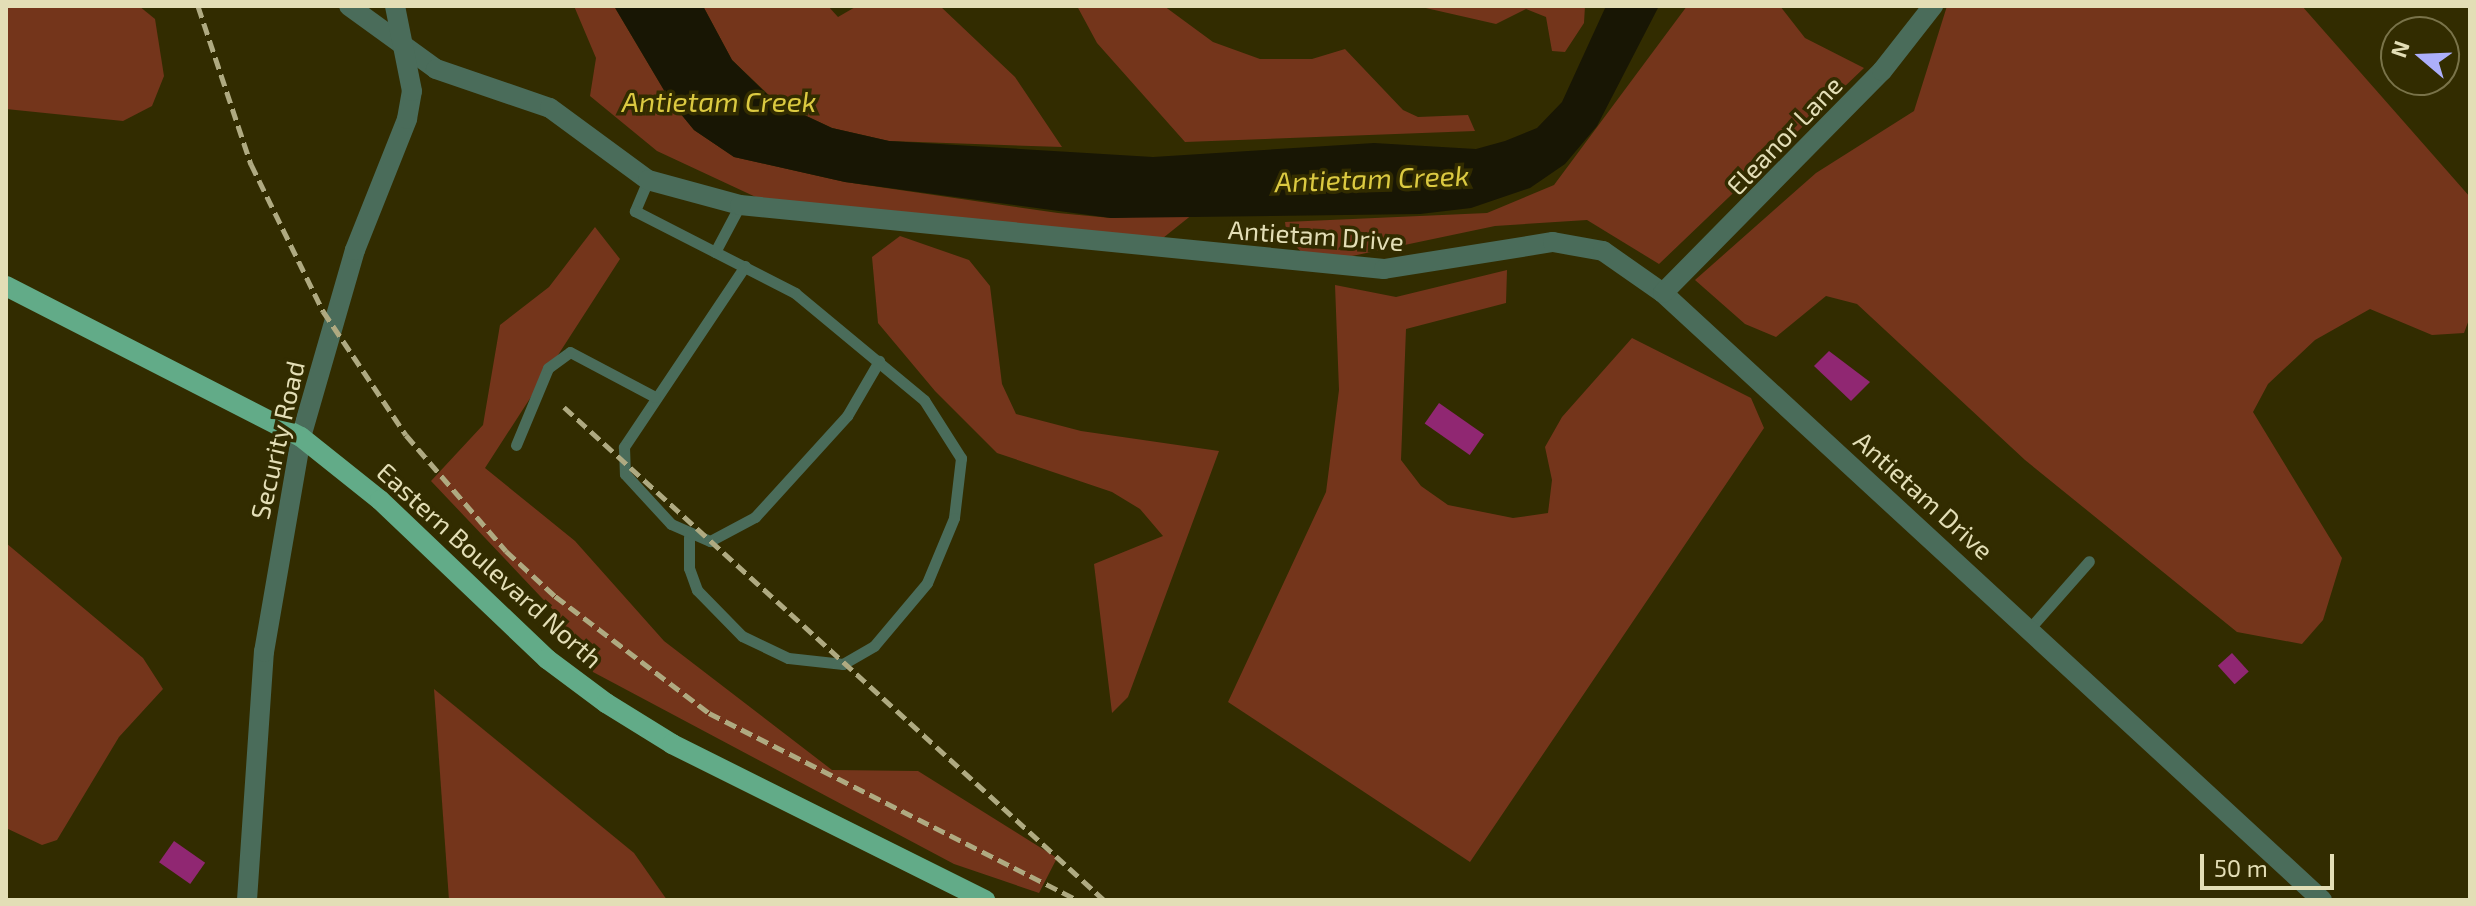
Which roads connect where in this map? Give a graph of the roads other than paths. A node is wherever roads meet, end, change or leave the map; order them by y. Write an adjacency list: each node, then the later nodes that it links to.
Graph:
1 (349, 6): 4 (street, Antietam Drive)
2 (395, 6): 4 (street, Security Road)
3 (1933, 6): 10 (street, Eleanor Lane)
4 (405, 51): 5 (street, Antietam Drive); 13 (street, Security Road)
5 (648, 180): 6 (street, Antietam Drive); 7 (lane)
6 (740, 205): 7 (lane); 10 (street, Antietam Drive)
7 (715, 252): 8 (lane)
8 (745, 266): 11 (lane); 12 (lane)
9 (6, 286): 13 (main road, Eastern Boulevard North)
10 (1663, 293): 17 (street, Antietam Drive)
11 (879, 361): 15 (lane); 15 (lane)
12 (655, 397): 14 (lane); 15 (lane)
13 (301, 437): 18 (street, Security Road); 19 (main road, Eastern Boulevard North)
14 (516, 445)
15 (689, 537)
16 (2089, 561): 17 (lane)
17 (2030, 628): 20 (street, Antietam Drive)
18 (247, 900)
19 (985, 900)
20 (2322, 900)

